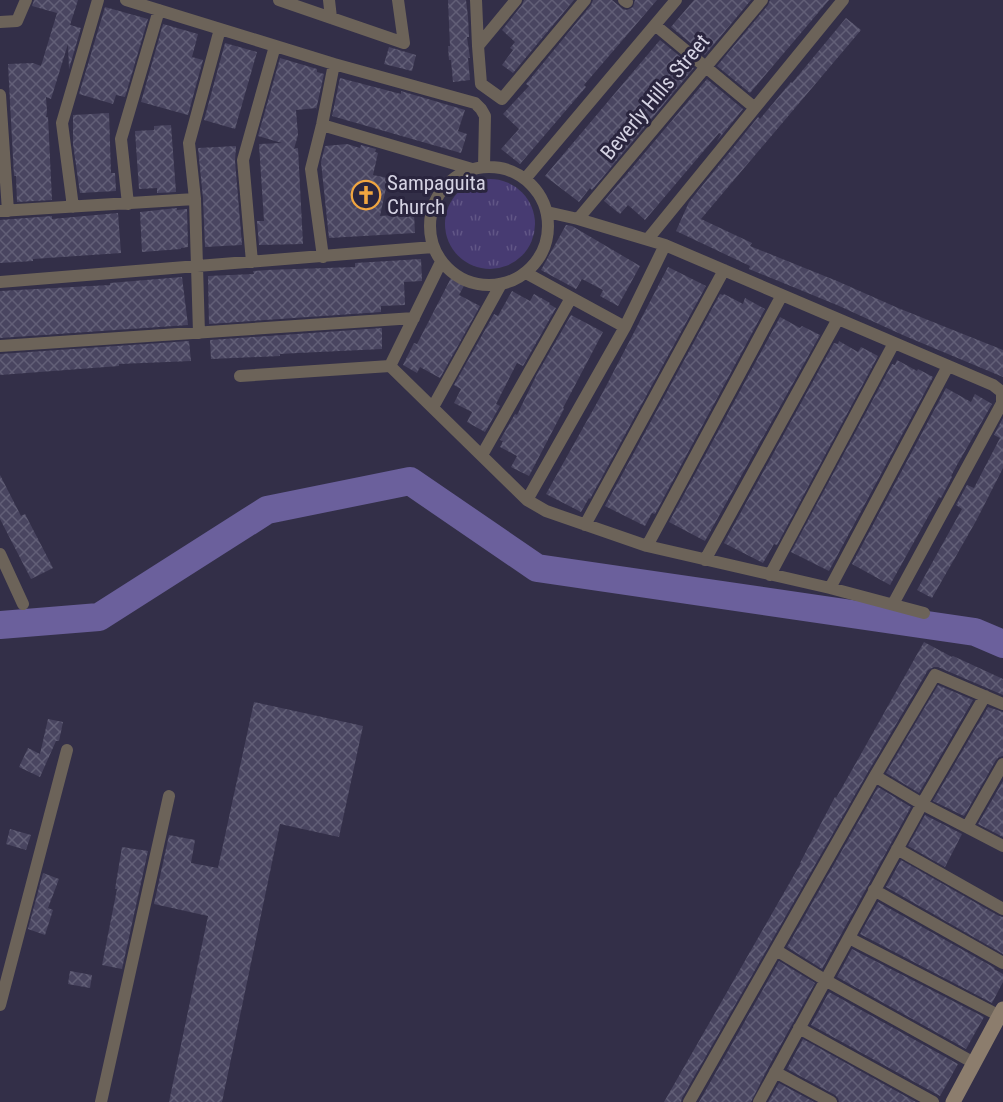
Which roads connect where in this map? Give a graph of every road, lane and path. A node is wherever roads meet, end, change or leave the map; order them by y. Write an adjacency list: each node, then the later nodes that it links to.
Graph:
1 (26, 0): 15 (street)
2 (98, 0): 29 (street)
3 (126, 0): 13 (street)
4 (279, 0): 14 (street)
5 (329, 0): 14 (street)
6 (398, 0): 14 (street)
7 (476, 0): 19 (street)
8 (516, 0): 19 (street)
9 (585, 0): 19 (street)
10 (676, 0): 16 (street)
11 (762, 0): 21 (street, Beverly Hills Street)
12 (843, 0): 23 (street)
13 (159, 10): 17 (street); 28 (street)
14 (331, 18)
15 (0, 22)
16 (655, 25): 21 (street); 26 (street)
17 (220, 29): 18 (street); 27 (street)
18 (275, 46): 20 (street); 37 (street)
19 (478, 46)
20 (334, 64): 24 (street); 25 (street)
21 (706, 67): 23 (street); 32 (street, Beverly Hills Street)
22 (0, 95): 30 (street)
23 (755, 108): 33 (street)
24 (322, 125): 25 (street); 36 (street)
25 (478, 168): 26 (street); 35 (street)
26 (525, 179): 31 (street)
27 (195, 200): 28 (street); 39 (street)
28 (128, 204): 29 (street)
29 (73, 207): 30 (street)
30 (4, 211)
31 (547, 212): 32 (street); 41 (street)
32 (579, 219): 33 (street)
33 (648, 239): 34 (street)
34 (665, 246): 40 (street); 48 (street)
35 (433, 247): 36 (street); 38 (street)
36 (323, 256): 37 (street)
37 (252, 262): 39 (street)
38 (441, 262): 43 (street); 46 (street)
39 (198, 267): 42 (street); 49 (street)
40 (724, 270): 44 (street); 58 (street)
41 (526, 273): 43 (street); 45 (street)
42 (0, 282)
43 (501, 285): 55 (street)
44 (782, 295): 47 (street); 59 (street)
45 (571, 298): 48 (street); 56 (street)
46 (414, 318): 49 (street); 52 (street)
47 (838, 319): 50 (street); 61 (street)
48 (625, 327): 57 (street)
49 (199, 333): 51 (street)
50 (894, 343): 53 (street); 62 (street)
51 (0, 346)
52 (390, 366): 54 (street); 55 (street)
53 (948, 366): 63 (street); 65 (street)
54 (240, 375)
55 (433, 407): 56 (street)
56 (482, 455): 57 (street)
57 (527, 500): 58 (street)
58 (585, 525): 59 (street)
59 (647, 546): 61 (street)
60 (1, 557): 64 (street)
61 (705, 560): 62 (street)
62 (770, 575): 63 (street)
63 (830, 588): 65 (street)
64 (23, 604)
65 (893, 604): 66 (street)
66 (924, 613)
67 (985, 696): 68 (street); 71 (street); 73 (street)
68 (1003, 704)
69 (67, 750): 83 (street)
70 (1003, 764): 74 (street)
71 (875, 776): 73 (street); 80 (street)
72 (169, 796): 88 (street)
73 (922, 804): 74 (street); 76 (street)
74 (968, 827): 75 (street)
75 (1003, 846)
76 (897, 849): 77 (street); 78 (street)
77 (874, 890): 79 (street); 81 (street)
78 (1003, 909)
79 (849, 938): 82 (street); 84 (street)
80 (776, 950): 82 (street); 89 (street)
81 (1003, 963)
82 (825, 980): 85 (street); 86 (street)
83 (0, 1005)
84 (1001, 1012): 86 (street)
85 (799, 1028): 87 (street); 92 (street)
86 (974, 1063): 93 (street)
87 (775, 1072): 90 (street); 91 (street)
88 (101, 1102)
89 (689, 1102)
90 (759, 1102)
91 (831, 1102)
92 (933, 1102)
93 (953, 1102)

